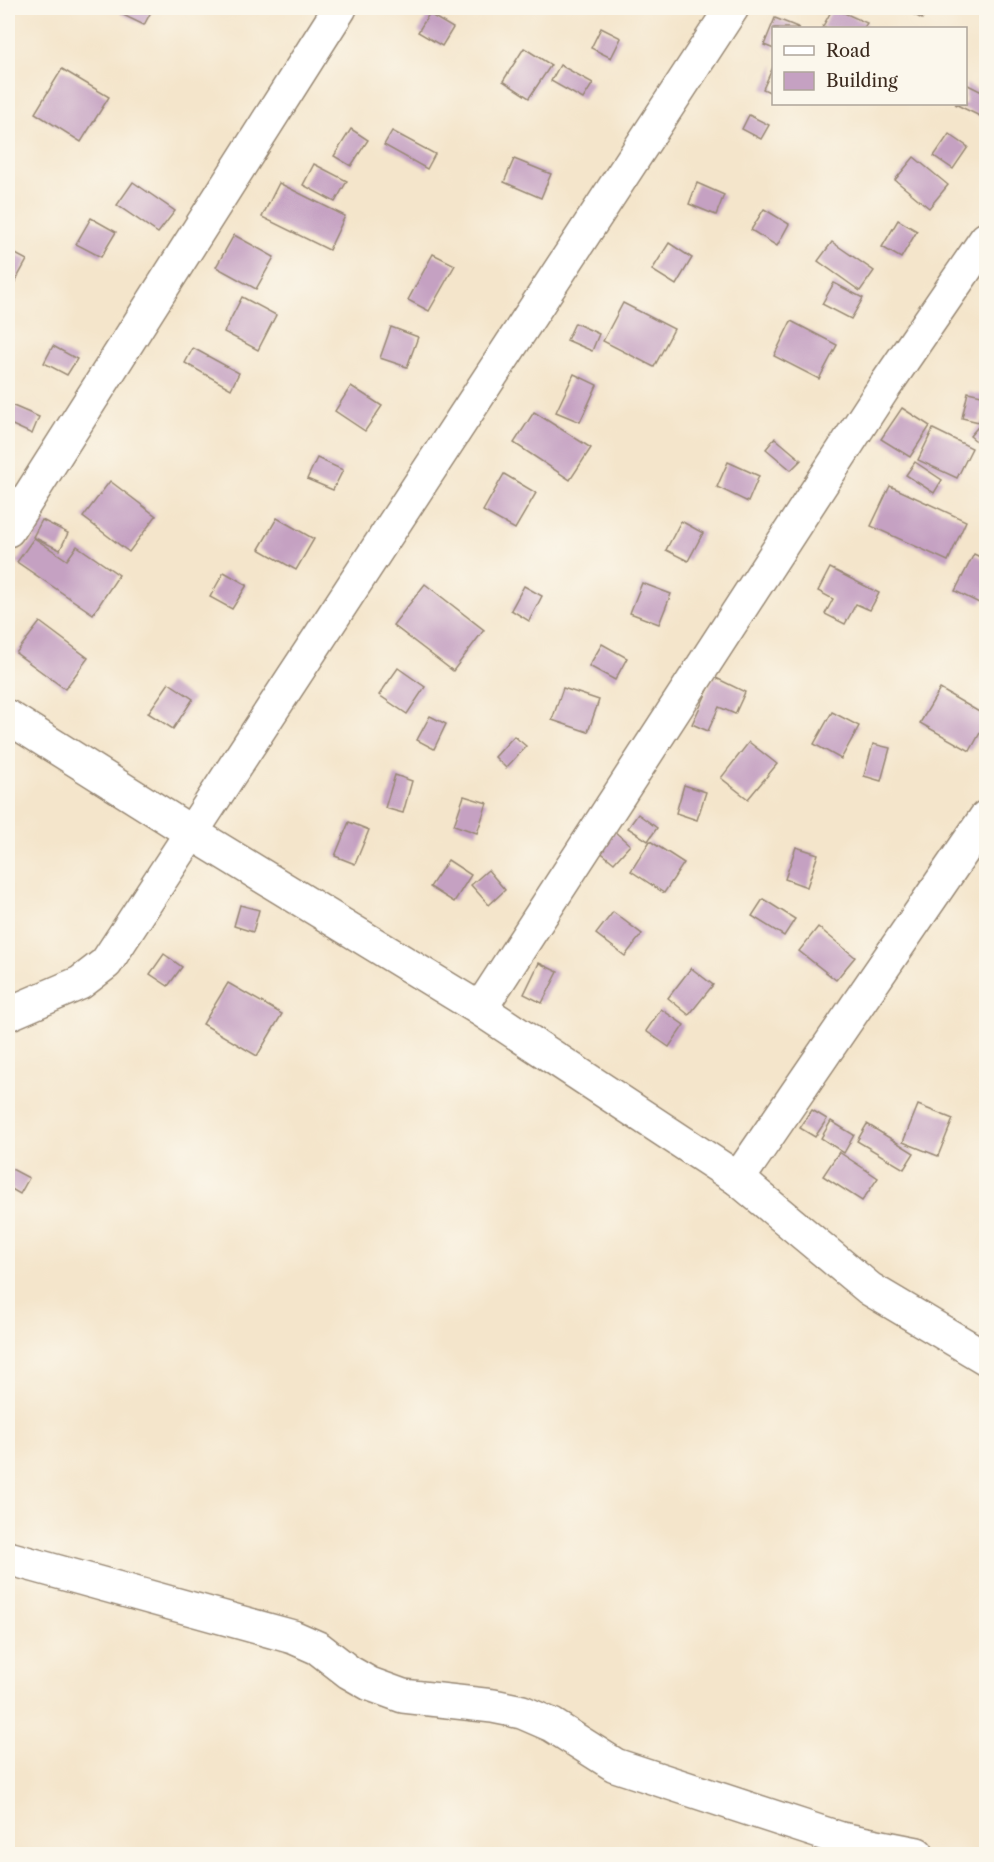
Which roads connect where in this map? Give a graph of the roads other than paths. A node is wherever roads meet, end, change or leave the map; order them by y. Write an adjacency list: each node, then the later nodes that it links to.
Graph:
1 (340, 8): 4 (street)
2 (732, 8): 7 (street)
3 (987, 239): 8 (street)
4 (8, 530)
5 (8, 717): 7 (street)
6 (987, 817): 10 (street)
7 (192, 833): 8 (street); 9 (street)
8 (480, 1009): 10 (street)
9 (8, 1014)
10 (738, 1179): 11 (street)
11 (986, 1358)
12 (8, 1558): 13 (street)
13 (917, 1854)

